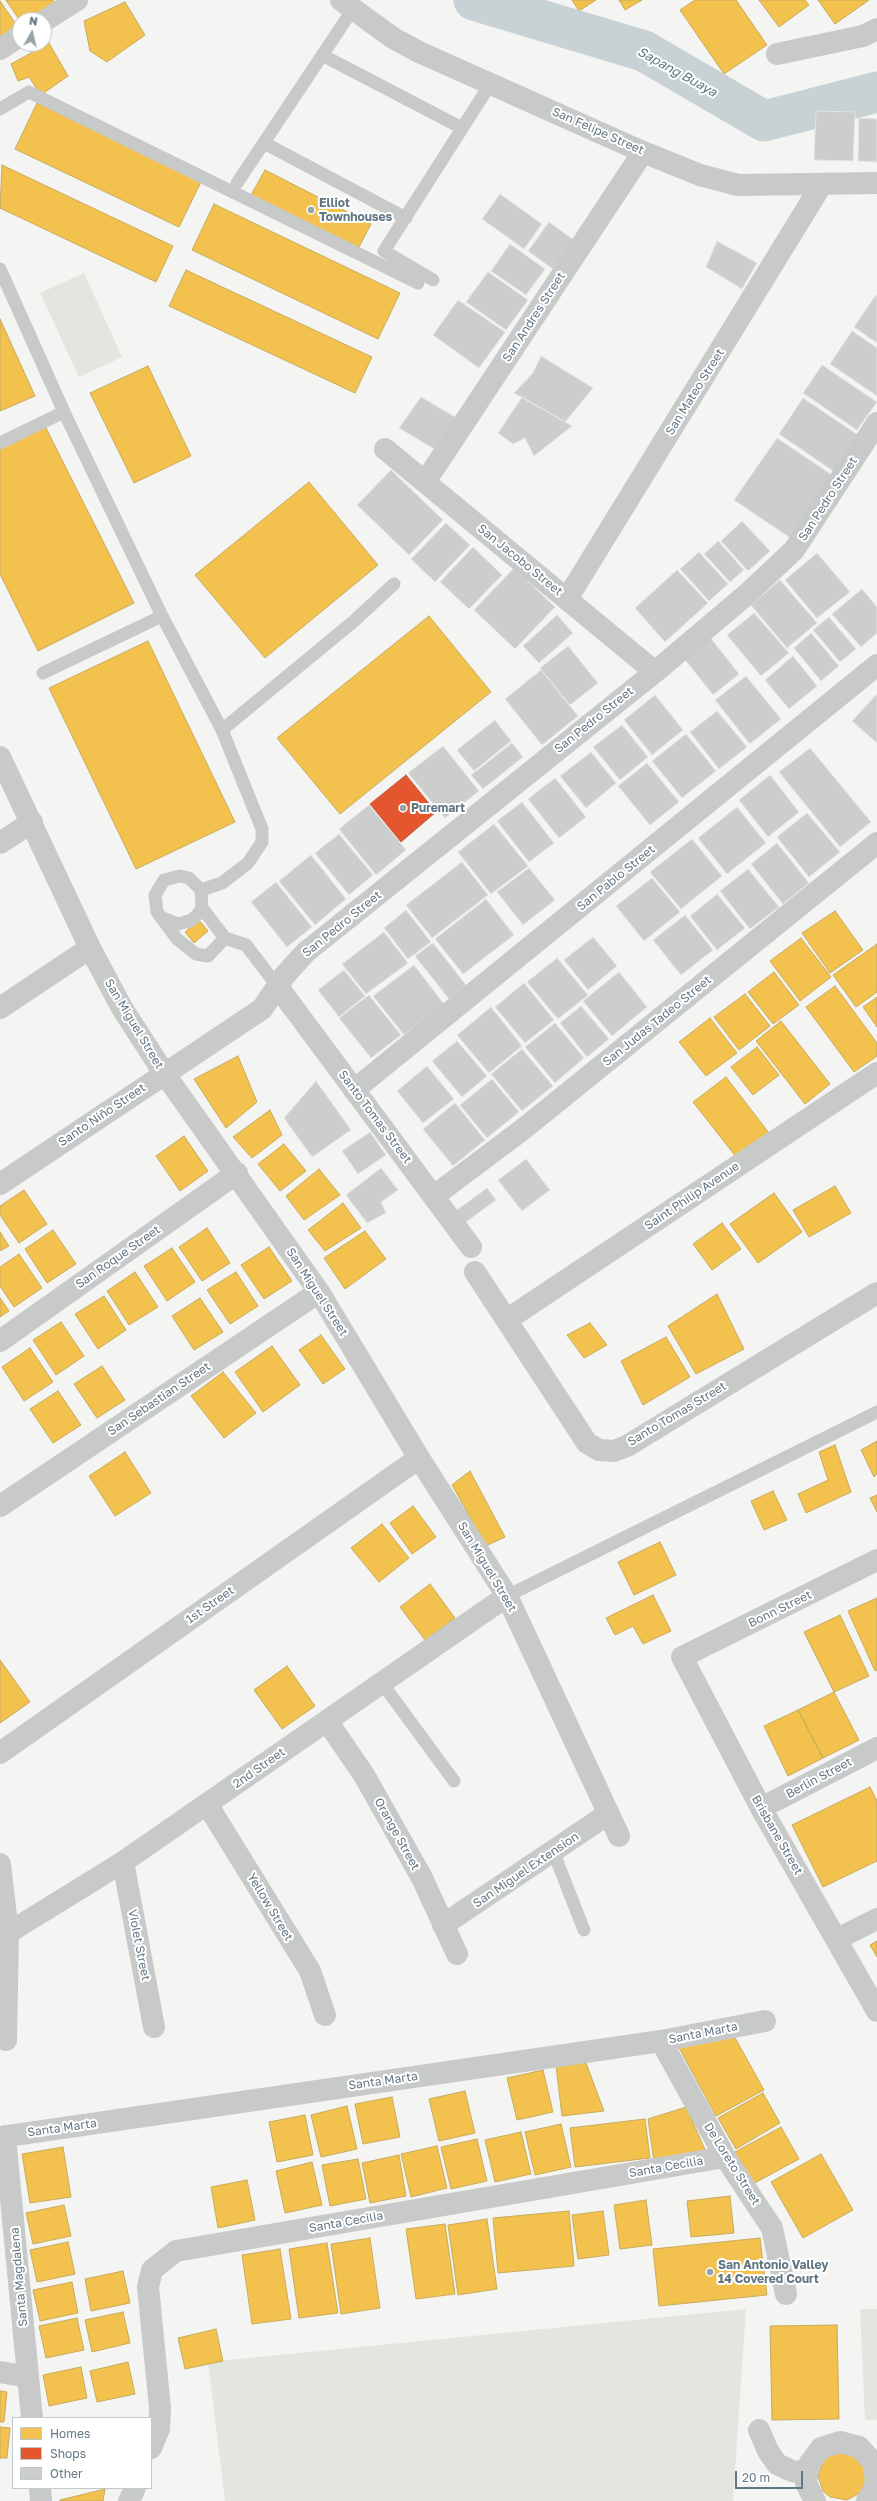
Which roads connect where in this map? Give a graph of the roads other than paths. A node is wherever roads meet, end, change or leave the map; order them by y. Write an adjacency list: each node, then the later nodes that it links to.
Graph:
1 (77, 0): 3 (street)
2 (347, 5): 8 (lane); 9 (street, San Felipe Street)
3 (52, 16)
4 (877, 29): 7 (street)
5 (12, 41): 6 (street)
6 (0, 49)
7 (777, 54)
8 (322, 55): 11 (lane); 12 (lane)
9 (491, 83): 11 (lane); 13 (street, San Felipe Street)
10 (0, 109): 20 (lane)
11 (462, 128): 17 (lane)
12 (264, 143): 14 (lane); 17 (lane)
13 (643, 152): 16 (street, San Felipe Street); 25 (street, San Andres Street)
14 (237, 183)
15 (877, 183): 16 (street, San Felipe Street)
16 (822, 184): 27 (street, San Mateo Street)
17 (406, 218): 19 (lane)
18 (0, 269): 21 (lane)
19 (433, 280)
20 (418, 283)
21 (64, 412): 23 (lane); 28 (lane)
22 (877, 422): 30 (street, San Pedro Street)
23 (0, 443)
24 (385, 449): 25 (street, San Jacobo Street)
25 (425, 482): 27 (street, San Jacobo Street)
26 (394, 584): 32 (lane)
27 (567, 599): 30 (street, San Jacobo Street)
28 (162, 616): 31 (lane); 32 (lane)
29 (877, 665): 46 (street, San Pablo Street)
30 (655, 672): 42 (street, San Pedro Street)
31 (43, 674)
32 (222, 730): 37 (lane)
33 (0, 757): 34 (street, San Miguel Street)
34 (32, 822): 35 (street); 41 (street, San Miguel Street)
35 (0, 843)
36 (877, 843): 49 (street, San Judas Tadeo Street)
37 (201, 890): 38 (lane); 39 (lane)
38 (202, 908): 39 (lane); 40 (lane)
39 (163, 918): 40 (lane)
40 (225, 938): 42 (lane)
41 (90, 948): 43 (street); 44 (street, San Miguel Street)
42 (278, 987): 44 (street, Santo Niño Street); 46 (street, Santo Tomas Street)
43 (0, 1008)
44 (164, 1073): 47 (street, San Miguel Street); 48 (street, Santo Niño Street)
45 (877, 1073): 54 (street, Saint Philip Avenue)
46 (354, 1090): 49 (street, Santo Tomas Street)
47 (237, 1173): 52 (street, San Miguel Street); 55 (street, San Roque Street)
48 (0, 1184)
49 (434, 1196): 50 (street, Santo Tomas Street)
50 (471, 1248)
51 (475, 1272): 54 (street, Santo Tomas Street)
52 (319, 1292): 57 (street, San Miguel Street); 58 (street, San Sebastian Street)
53 (877, 1293): 54 (street, Santo Tomas Street)
54 (508, 1319)
55 (0, 1341)
56 (877, 1412): 60 (lane)
57 (419, 1458): 60 (street, San Miguel Street); 65 (street, 1st Street)
58 (0, 1506)
59 (877, 1560): 61 (street, Bonn Street)
60 (507, 1596): 62 (street, 2nd Street); 69 (street, San Miguel Street)
61 (682, 1657): 68 (street, Brisbane Street)
62 (382, 1682): 63 (street, 2nd Street); 66 (lane)
63 (327, 1721): 67 (street, 2nd Street); 75 (street, Orange Street)
64 (877, 1748): 68 (street, Berlin Street)
65 (0, 1752)
66 (454, 1781)
67 (207, 1804): 72 (street, 2nd Street); 81 (street, Yellow Street)
68 (761, 1808): 78 (street, Brisbane Street)
69 (608, 1814): 70 (street, San Miguel Street); 71 (street, San Miguel Extension)
70 (619, 1836)
71 (554, 1851): 75 (street, San Miguel Extension); 76 (lane)
72 (123, 1862): 77 (street, 2nd Street); 83 (street, Violet Street)
73 (0, 1864): 77 (street)
74 (877, 1919): 78 (street)
75 (443, 1925): 79 (street, Orange Street)
76 (584, 1930)
77 (8, 1934): 84 (street)
78 (837, 1939): 80 (street, Brisbane Street)
79 (457, 1954)
80 (877, 2011)
81 (325, 2015)
82 (765, 2021): 85 (street, Santa Marta)
83 (154, 2027)
84 (6, 2040)
85 (661, 2040): 86 (street, Santa Marta); 87 (street, De Loreto Street)
86 (2, 2136): 90 (street, Santa Magdalena)
87 (725, 2157): 88 (street, De Loreto Street); 93 (street, Santa Cecilia)
88 (786, 2294)
89 (0, 2372): 90 (street)
90 (28, 2377): 91 (street, Santa Magdalena)
91 (32, 2417)
92 (759, 2430): 94 (street)
93 (152, 2446)
94 (806, 2473): 97 (street); 100 (street)
95 (40, 2489): 98 (street)
96 (135, 2489): 99 (street)
97 (872, 2494)
98 (41, 2501)
99 (129, 2501)
100 (815, 2501)

